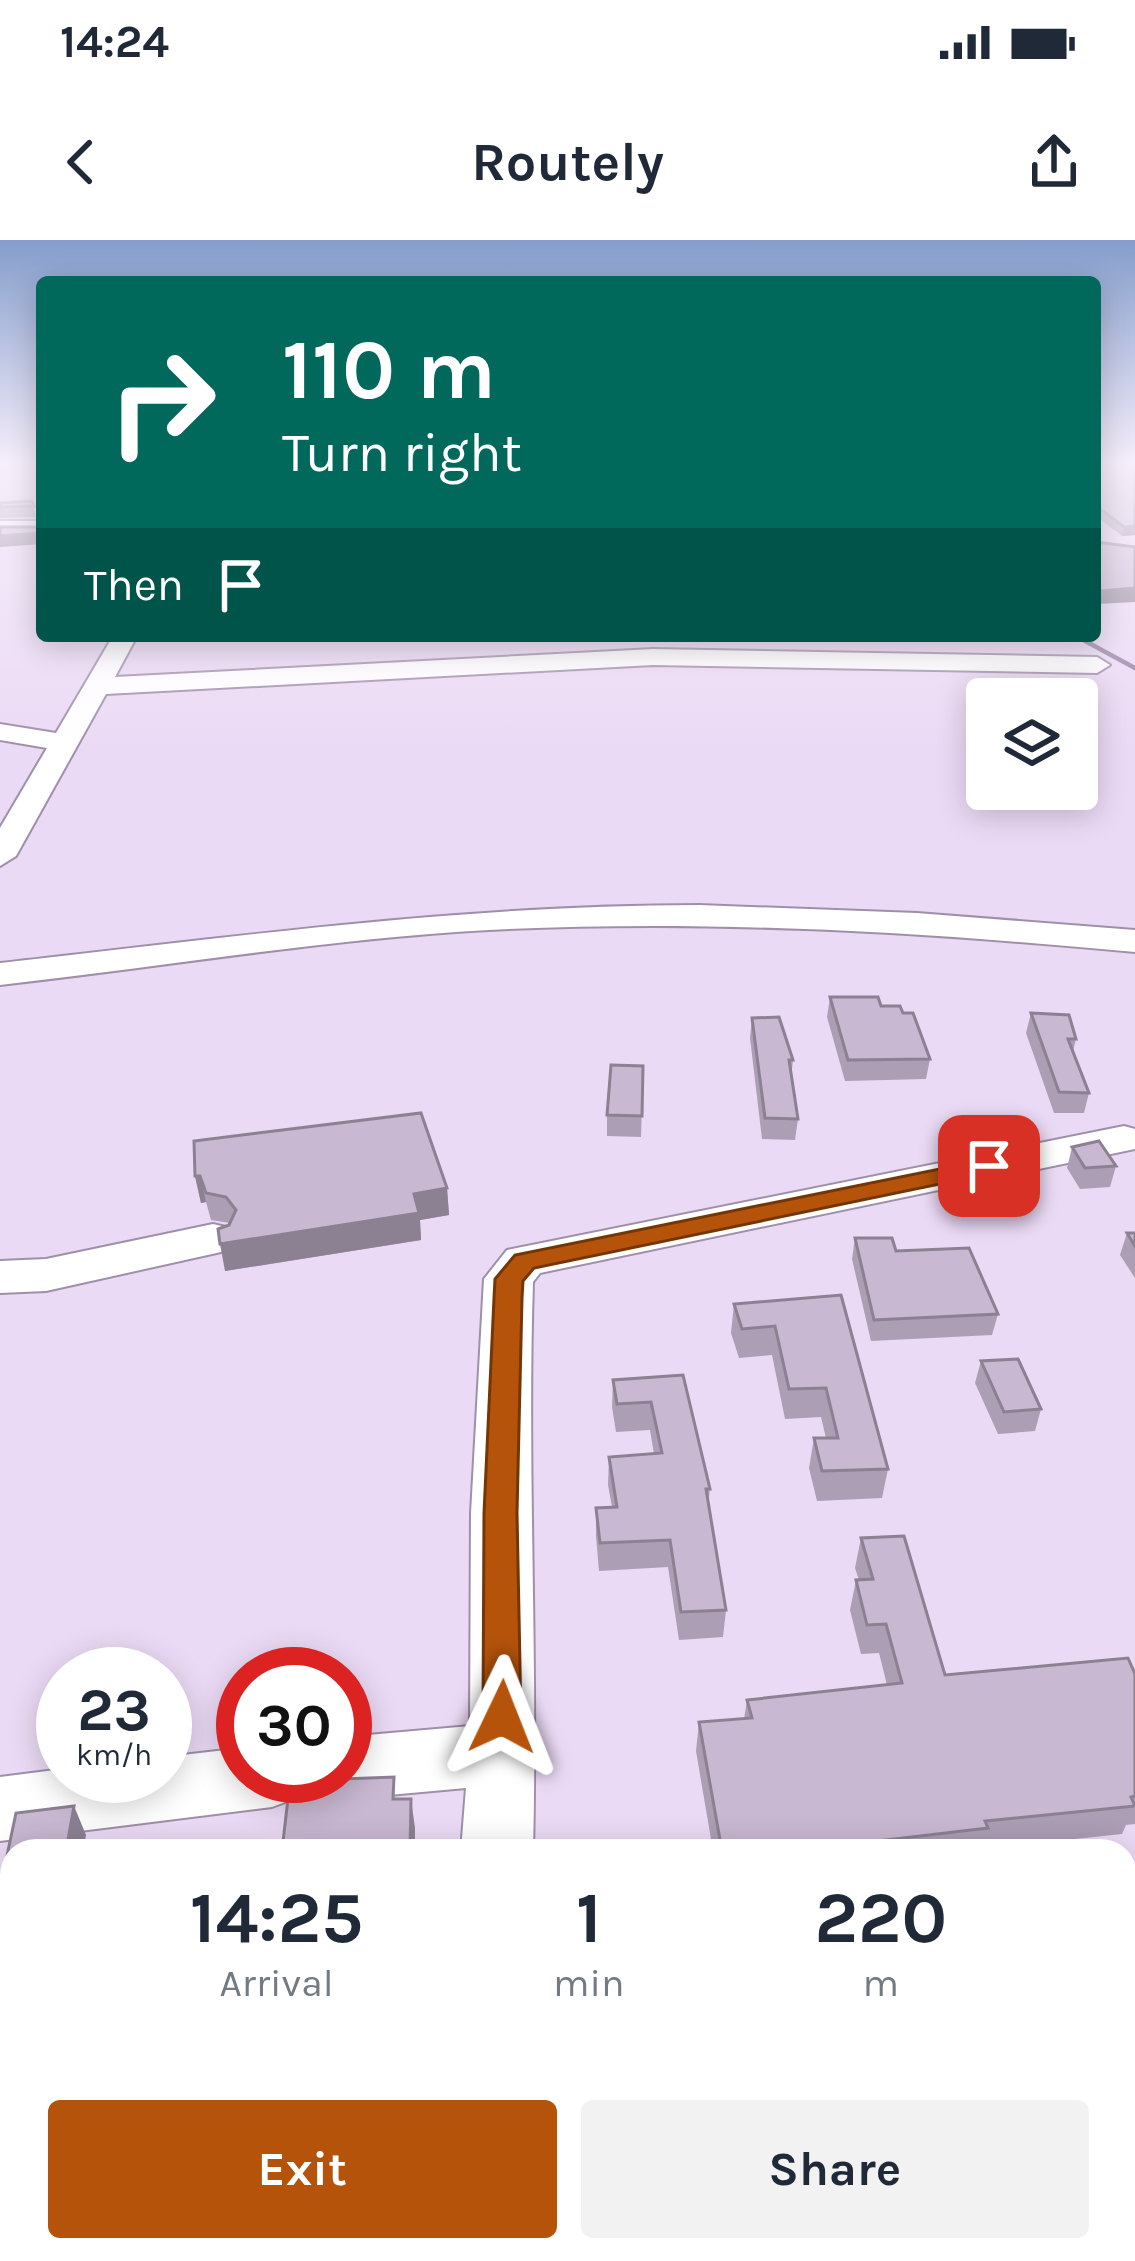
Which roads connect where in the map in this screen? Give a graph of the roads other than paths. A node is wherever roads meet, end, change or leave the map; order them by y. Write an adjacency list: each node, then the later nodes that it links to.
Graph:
1 (122, 642): 3 (street)
2 (1097, 664): 3 (street)
3 (98, 686): 5 (street)
4 (0, 732): 5 (street)
5 (68, 743): 6 (street)
6 (0, 856)
7 (1135, 941): 8 (street)
8 (0, 974)
9 (1124, 1139): 12 (street)
10 (213, 1239): 11 (street)
11 (0, 1277)
12 (499, 1749): 13 (street); 16 (street)
13 (372, 1766)
14 (216, 1783): 15 (street)
15 (0, 1809)
16 (496, 1839)

